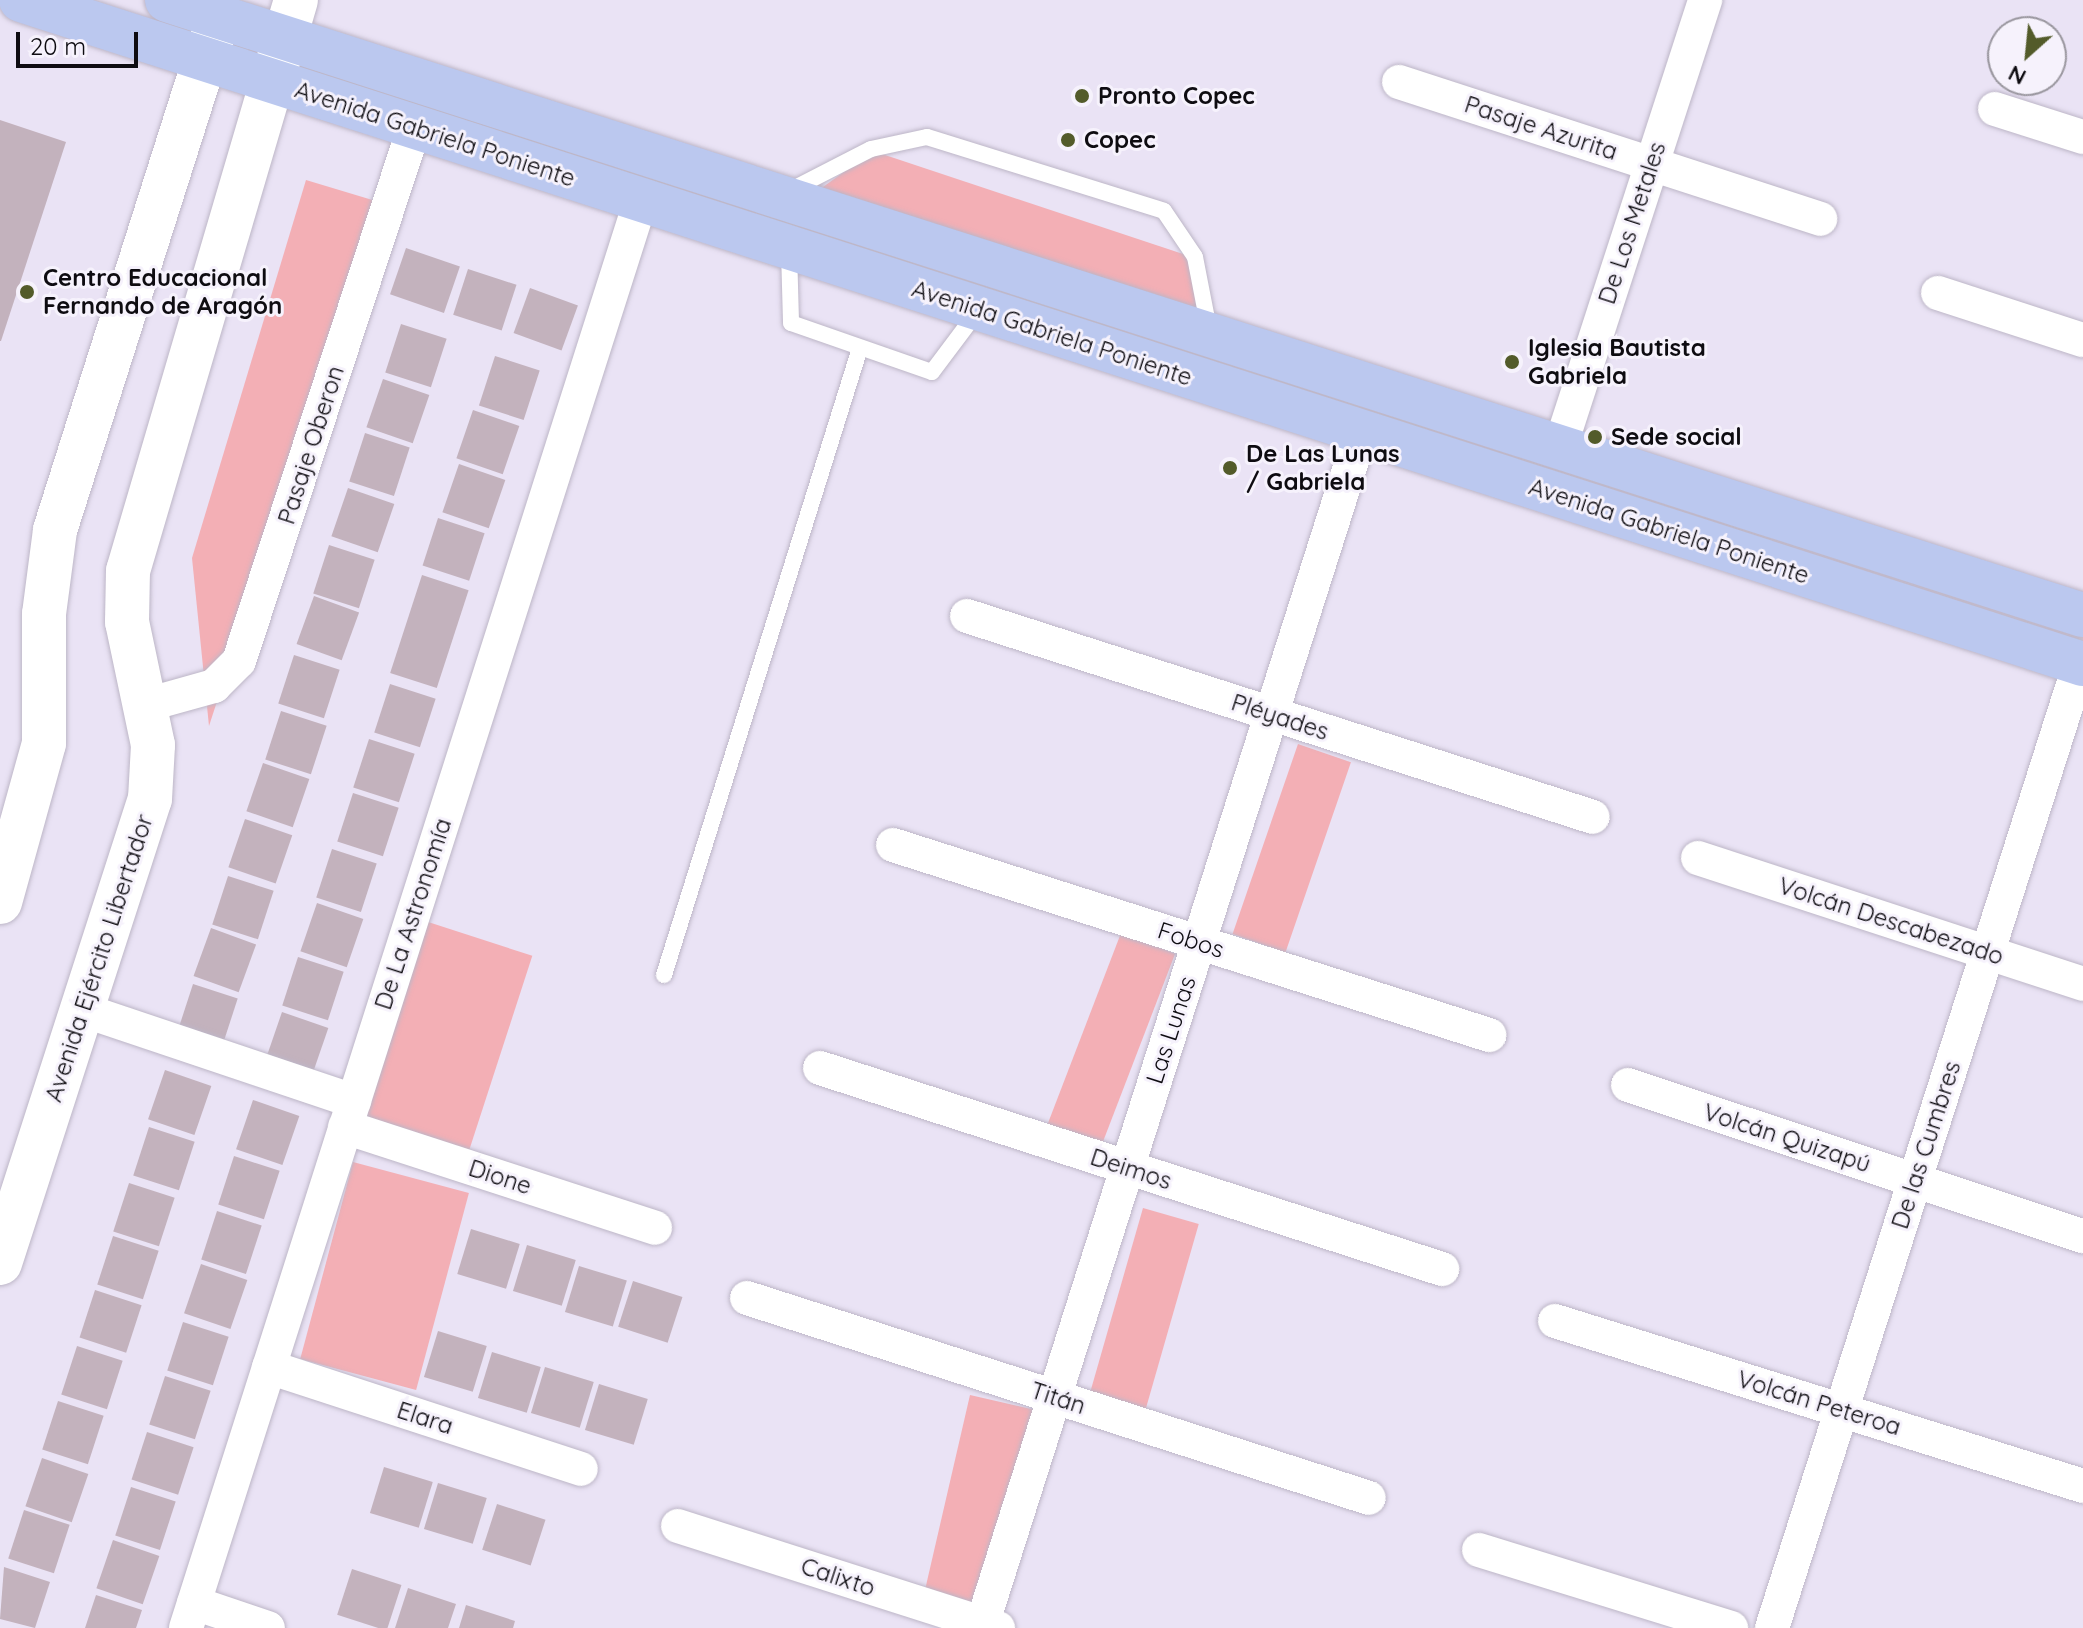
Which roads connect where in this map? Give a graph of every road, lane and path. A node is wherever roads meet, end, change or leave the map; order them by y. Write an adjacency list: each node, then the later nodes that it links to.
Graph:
1 (21, 0): 6 (main road, Avenida Gabriela Poniente)
2 (167, 0): 4 (main road, Avenida Gabriela Poniente)
3 (1705, 0): 12 (street, De Los Metales)
4 (220, 8): 5 (main road, Avenida Gabriela Poniente); 6 (main road)
5 (290, 19): 8 (main road, Avenida Ejército Libertador); 13 (main road, Avenida Gabriela Poniente)
6 (206, 59): 8 (main road, Avenida Gabriela Poniente); 32 (main road)
7 (1399, 82): 12 (street, Pasaje Azurita)
8 (274, 83): 10 (main road, Avenida Gabriela Poniente); 27 (main road, Avenida Ejército Libertador)
9 (1995, 109): 11 (street)
10 (414, 128): 14 (main road, Avenida Gabriela Poniente); 27 (street, Pasaje Oberon)
11 (2083, 137)
12 (1652, 164): 15 (street, Pasaje Azurita); 23 (street, De Los Metales)
13 (779, 196): 19 (main road, Avenida Gabriela Poniente); 19 (lane)
14 (641, 200): 16 (main road, Avenida Gabriela Poniente); 41 (street, De La Astronomía)
15 (1820, 219)
16 (789, 248): 18 (main road, Avenida Gabriela Poniente); 21 (lane)
17 (1938, 293): 20 (street)
18 (979, 310): 21 (lane); 22 (main road, Avenida Gabriela Poniente)
19 (1210, 334): 23 (main road, Avenida Gabriela Poniente)
20 (2083, 340)
21 (860, 348): 35 (lane)
22 (1361, 432): 26 (main road, Avenida Gabriela Poniente); 28 (street, Las Lunas)
23 (1560, 447): 24 (main road, Avenida Gabriela Poniente)
24 (2083, 615)
25 (967, 616): 28 (street, Pléyades)
26 (2082, 663): 34 (street, De las Cumbres)
27 (146, 705): 37 (main road, Avenida Ejército Libertador)
28 (1272, 714): 29 (street, Pléyades); 33 (street, Las Lunas)
29 (1593, 817)
30 (893, 845): 33 (street, Fobos)
31 (1698, 858): 34 (street, Volcán Descabezado)
32 (0, 902)
33 (1199, 943): 38 (street, Fobos); 42 (street, Las Lunas)
34 (1987, 953): 36 (street, Volcán Descabezado); 43 (street, De las Cumbres)
35 (664, 975)
36 (2083, 984)
37 (83, 1010): 41 (street, Dione); 46 (main road, Avenida Ejército Libertador)
38 (1489, 1035)
39 (820, 1068): 42 (street, Deimos)
40 (1628, 1085): 43 (street, Volcán Quizapú)
41 (350, 1114): 44 (street, Dione); 50 (street, De La Astronomía)
42 (1127, 1168): 47 (street, Deimos); 51 (street, Las Lunas)
43 (1915, 1181): 45 (street, Volcán Quizapú); 52 (street, De las Cumbres)
44 (655, 1228)
45 (2083, 1236)
46 (0, 1263)
47 (1442, 1269)
48 (747, 1298): 51 (street, Titán)
49 (1555, 1321): 52 (street, Volcán Peteroa)
50 (269, 1367): 53 (street, Elara); 58 (street, De La Astronomía)
51 (1054, 1397): 55 (street, Titán); 59 (street, Las Lunas)
52 (1842, 1411): 54 (street, Volcán Peteroa); 62 (street, De las Cumbres)
53 (581, 1469)
54 (2083, 1486)
55 (1369, 1498)
56 (678, 1526): 59 (street, Calixto)
57 (1479, 1550): 61 (street)
58 (190, 1616): 60 (street)
59 (987, 1626)
60 (268, 1628)
61 (1731, 1628)
62 (1772, 1628)

